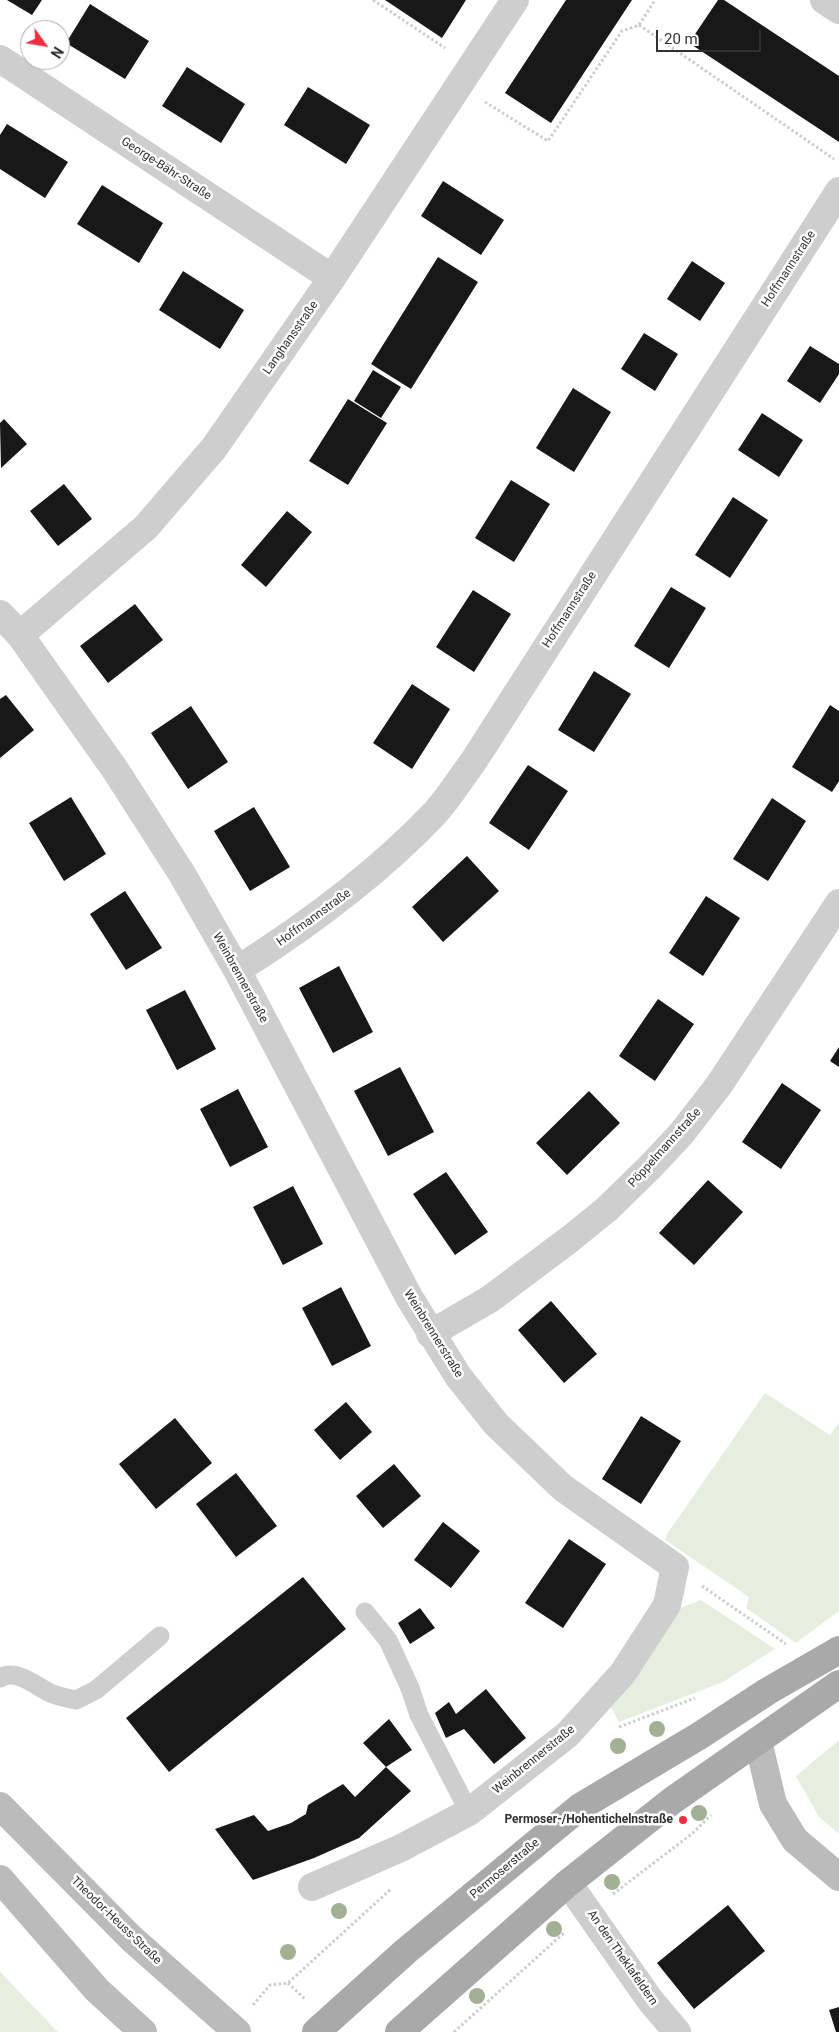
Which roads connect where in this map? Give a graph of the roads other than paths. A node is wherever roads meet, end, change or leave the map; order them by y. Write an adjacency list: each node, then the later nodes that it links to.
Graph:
1 (515, 0): 6 (street, Langhansstraße)
2 (824, 0): 3 (street)
3 (839, 10)
4 (0, 59): 6 (street, George-Bähr-Straße)
5 (839, 191): 10 (street, Hoffmannstraße)
6 (332, 278): 8 (street, Langhansstraße)
7 (0, 614): 8 (street, Weinbrennerstraße)
8 (20, 636): 10 (street, Weinbrennerstraße)
9 (839, 903): 11 (street, Pöppelmannstraße)
10 (238, 970): 11 (street, Weinbrennerstraße)
11 (430, 1334): 19 (street, Weinbrennerstraße)
12 (365, 1612): 19 (lane)
13 (160, 1636): 15 (lane)
14 (839, 1650): 26 (main road, Permoserstraße)
15 (0, 1678)
16 (839, 1684): 17 (main road)
17 (758, 1741): 20 (main road); 22 (main road)
18 (0, 1806): 24 (main road, Theodor-Heuss-Straße)
19 (469, 1812): 23 (street, Weinbrennerstraße)
20 (839, 1877)
21 (0, 1880): 25 (main road)
22 (568, 1883): 27 (main road); 28 (street, An den Theklafeldern)
23 (312, 1886)
24 (235, 2031)
25 (143, 2032)
26 (316, 2032)
27 (399, 2032)
28 (677, 2032)

